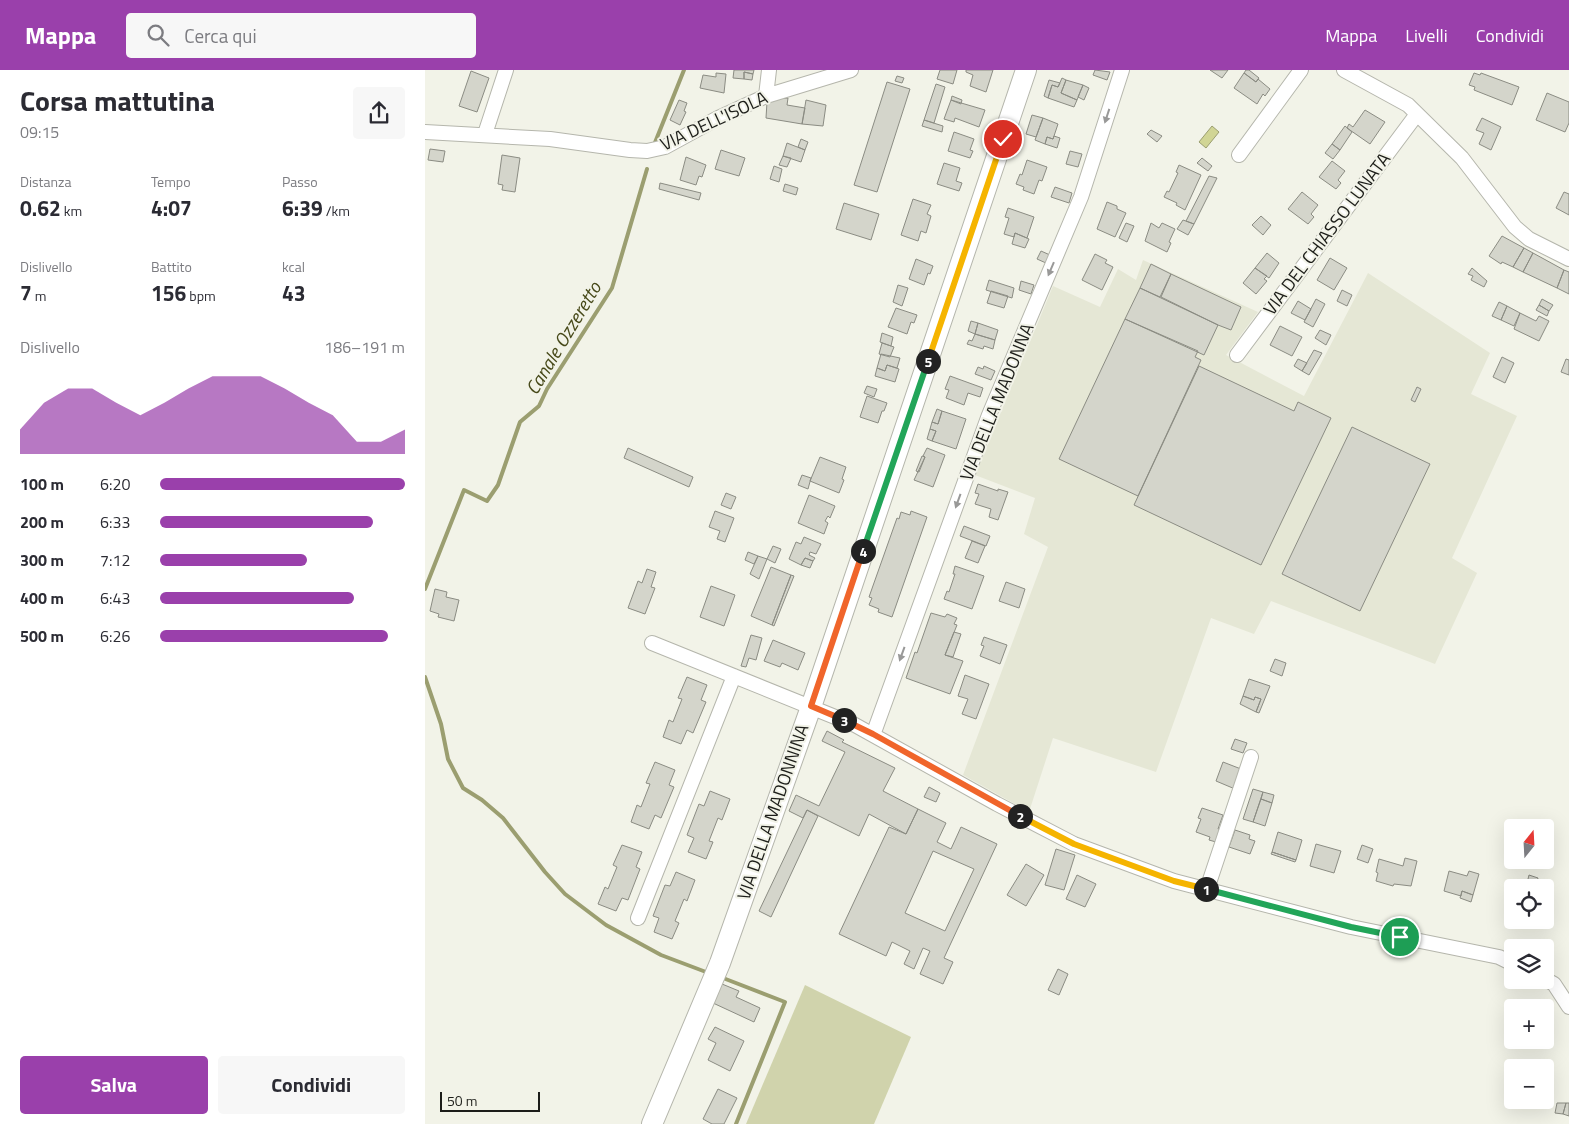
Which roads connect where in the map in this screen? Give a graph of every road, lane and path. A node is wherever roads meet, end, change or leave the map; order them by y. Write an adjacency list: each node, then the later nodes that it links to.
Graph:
1 (506, 70): 11 (street)
2 (769, 70): 8 (street)
3 (851, 70): 8 (street, VIA DELL'ISOLA)
4 (1026, 70): 17 (street, VIA DELLA MADONNINA)
5 (1122, 70): 18 (street, VIA DELLA MADONNA, one-way to 18)
6 (1301, 70): 12 (street)
7 (1344, 70): 9 (street)
8 (766, 96): 11 (street, VIA DELL'ISOLA)
9 (1417, 114): 13 (street); 14 (street, VIA DEL CHIASSO LUNATA)
10 (425, 132): 11 (street, VIA DELL'ISOLA)
11 (485, 134)
12 (1239, 154)
13 (1569, 259)
14 (1237, 354)
15 (652, 643): 16 (street)
16 (734, 676): 17 (street); 21 (street)
17 (811, 706): 18 (street); 25 (street, VIA DELLA MADONNINA)
18 (873, 734): 20 (street)
19 (1251, 758): 20 (street)
20 (1207, 889): 22 (street)
21 (638, 918)
22 (1504, 960)
23 (1554, 984): 24 (street)
24 (1569, 1007)
25 (652, 1124)

